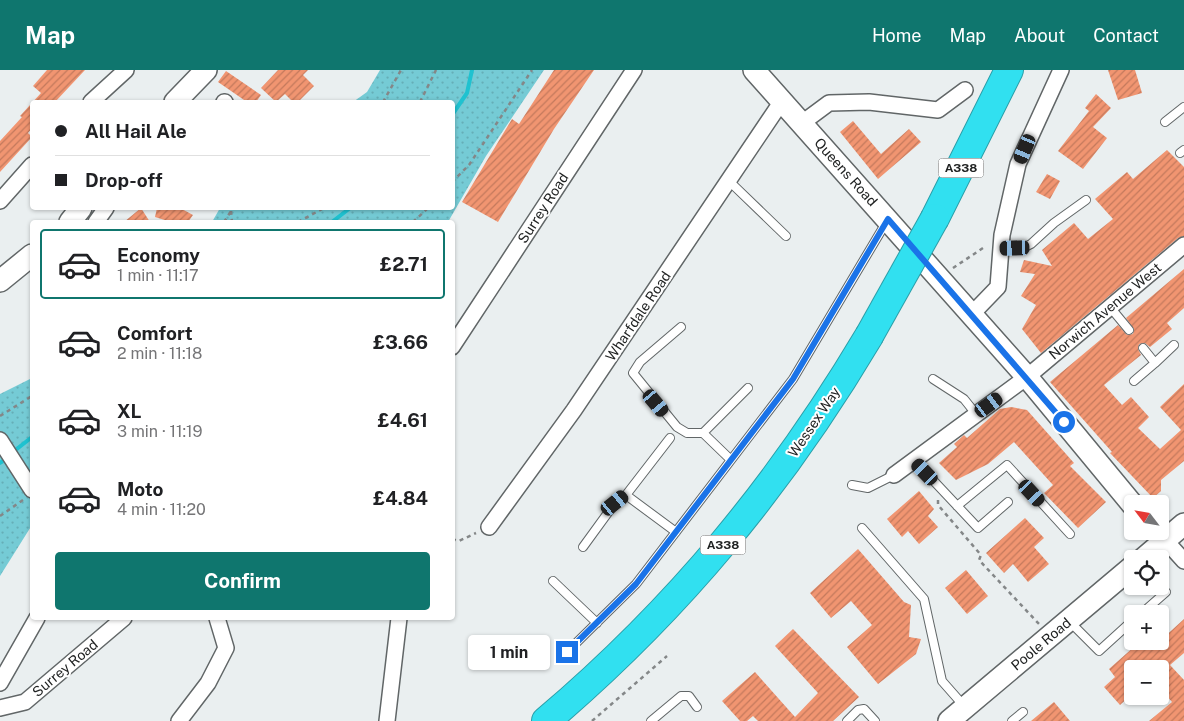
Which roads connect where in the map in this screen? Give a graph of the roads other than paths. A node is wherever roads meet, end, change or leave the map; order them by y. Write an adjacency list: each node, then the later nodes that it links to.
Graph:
1 (126, 70): 8 (street)
2 (206, 70): 9 (street)
3 (634, 70): 30 (street, Surrey Road)
4 (754, 70): 10 (street, Queens Road)
5 (1008, 70): 81 (highway, Wessex Way / A338, bridge)
6 (1061, 70): 22 (street)
7 (965, 90): 13 (street)
8 (93, 100)
9 (177, 100)
10 (782, 101): 13 (street, Queens Road); 15 (street, Wharfdale Road)
11 (1184, 107): 12 (lane)
12 (1164, 122)
13 (802, 123): 19 (street, Queens Road)
14 (30, 167): 17 (street)
15 (729, 181): 21 (lane); 52 (street, Wharfdale Road)
16 (1086, 200): 22 (lane)
17 (0, 201)
18 (79, 210): 20 (street)
19 (888, 219): 27 (street, Queens Road); 42 (lane)
20 (72, 220)
21 (786, 236)
22 (1001, 242): 27 (street)
23 (1184, 245): 26 (street, Norwich Avenue West)
24 (30, 257): 25 (street)
25 (0, 282)
26 (1110, 307): 29 (lane); 34 (street, Norwich Avenue West)
27 (971, 315): 34 (street, Queens Road)
28 (681, 327): 39 (lane)
29 (1129, 330)
30 (455, 342)
31 (1174, 345): 33 (lane)
32 (1143, 348): 33 (lane)
33 (1155, 363): 36 (lane)
34 (1027, 377): 38 (street, Norwich Avenue West); 48 (street, Queens Road)
35 (933, 379): 38 (lane)
36 (1134, 381)
37 (748, 388): 39 (lane)
38 (976, 414): 43 (street, Norwich Avenue West)
39 (702, 433): 42 (lane)
40 (670, 438): 47 (lane)
41 (0, 440): 46 (street)
42 (731, 460): 54 (lane)
43 (914, 460): 44 (street, Norwich Avenue West); 50 (lane)
44 (894, 475): 45 (lane)
45 (852, 485)
46 (29, 494)
47 (626, 494): 54 (lane); 59 (lane)
48 (1125, 495)
49 (1008, 502): 50 (lane)
50 (957, 506): 56 (lane)
51 (1184, 524): 55 (street)
52 (489, 527)
53 (862, 528): 78 (lane)
54 (676, 532): 71 (lane)
55 (1169, 532)
56 (1070, 534)
57 (1158, 540): 60 (street)
58 (1165, 540): 61 (street)
59 (583, 546)
60 (1150, 550)
61 (1184, 561)
62 (1124, 574): 70 (street, Poole Road)
63 (553, 581): 71 (lane)
64 (1163, 595): 65 (lane)
65 (1151, 605)
66 (36, 620): 74 (street)
67 (122, 620): 76 (street, Surrey Road)
68 (218, 620): 79 (street)
69 (399, 620): 80 (street)
70 (1069, 621): 72 (lane); 78 (street, Poole Road)
71 (597, 623): 73 (lane)
72 (1124, 628)
73 (567, 652)
74 (0, 683)
75 (697, 707): 82 (lane)
76 (0, 708)
77 (1023, 712): 85 (lane)
78 (955, 717)
79 (179, 721)
80 (387, 721)
81 (546, 721)
82 (651, 721)
83 (847, 721): 84 (lane)
84 (875, 721)
85 (1012, 721)

